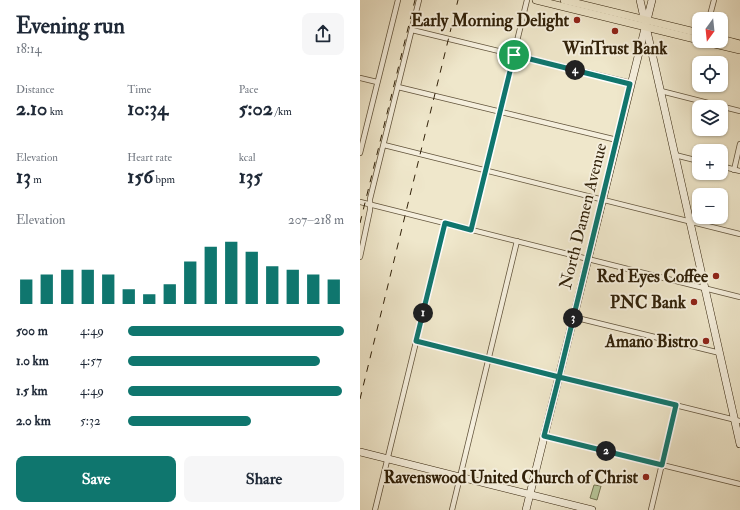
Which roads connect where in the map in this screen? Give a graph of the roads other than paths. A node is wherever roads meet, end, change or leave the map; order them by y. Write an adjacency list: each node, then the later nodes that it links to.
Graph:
1 (398, 0): 20 (street)
2 (419, 0): 11 (street)
3 (527, 0): 18 (street)
4 (536, 0): 10 (main road)
5 (564, 0): 10 (main road)
6 (640, 0): 10 (main road)
7 (652, 0): 10 (main road, North Damen Avenue)
8 (714, 0): 9 (street)
9 (711, 12)
10 (646, 23): 12 (main road); 13 (main road); 21 (main road, North Damen Avenue); 23 (main road)
11 (412, 30): 18 (street); 22 (street)
12 (692, 32)
13 (692, 38)
14 (728, 41): 15 (main road)
15 (740, 44)
16 (728, 47): 17 (main road)
17 (740, 50)
18 (514, 55): 21 (street); 25 (street)
19 (360, 78): 20 (street)
20 (377, 82): 29 (street)
21 (630, 84): 26 (main road, North Damen Avenue)
22 (398, 87): 25 (street); 28 (street)
23 (661, 91): 24 (street); 30 (main road)
24 (740, 111)
25 (500, 112): 26 (street); 33 (street)
26 (617, 140): 36 (main road, North Damen Avenue)
27 (740, 144): 34 (street)
28 (384, 145): 33 (street); 38 (street)
29 (360, 153)
30 (675, 155): 31 (street); 39 (main road)
31 (692, 159)
32 (728, 168): 34 (street)
33 (486, 170): 36 (street); 41 (street)
34 (734, 170): 35 (street)
35 (740, 171)
36 (602, 200): 39 (street); 45 (main road, North Damen Avenue)
37 (360, 202): 38 (street)
38 (370, 205): 40 (street); 44 (street)
39 (690, 222): 42 (street); 46 (main road)
40 (445, 223): 41 (street); 49 (street)
41 (471, 230): 43 (street)
42 (740, 234)
43 (517, 241): 45 (street); 51 (street)
44 (360, 257)
45 (588, 258): 46 (street); 48 (main road, North Damen Avenue)
46 (705, 288): 47 (street); 50 (main road)
47 (740, 296)
48 (574, 317): 50 (street); 52 (main road, North Damen Avenue)
49 (416, 341): 51 (street); 58 (street)
50 (720, 353): 54 (main road)
51 (488, 359): 52 (street); 60 (street)
52 (559, 377): 53 (street); 55 (main road, North Damen Avenue)
53 (676, 405): 54 (street); 59 (street)
54 (737, 421): 56 (main road)
55 (544, 436): 59 (street); 62 (main road, North Damen Avenue)
56 (740, 444)
57 (360, 452): 58 (main road)
58 (388, 459): 60 (main road); 63 (street)
59 (662, 465): 61 (street); 67 (street)
60 (460, 477): 62 (main road); 64 (street)
61 (740, 484)
62 (530, 495): 65 (main road, North Damen Avenue); 66 (main road)
63 (375, 510)
64 (452, 510)
65 (526, 510)
66 (592, 510)
67 (651, 510)

